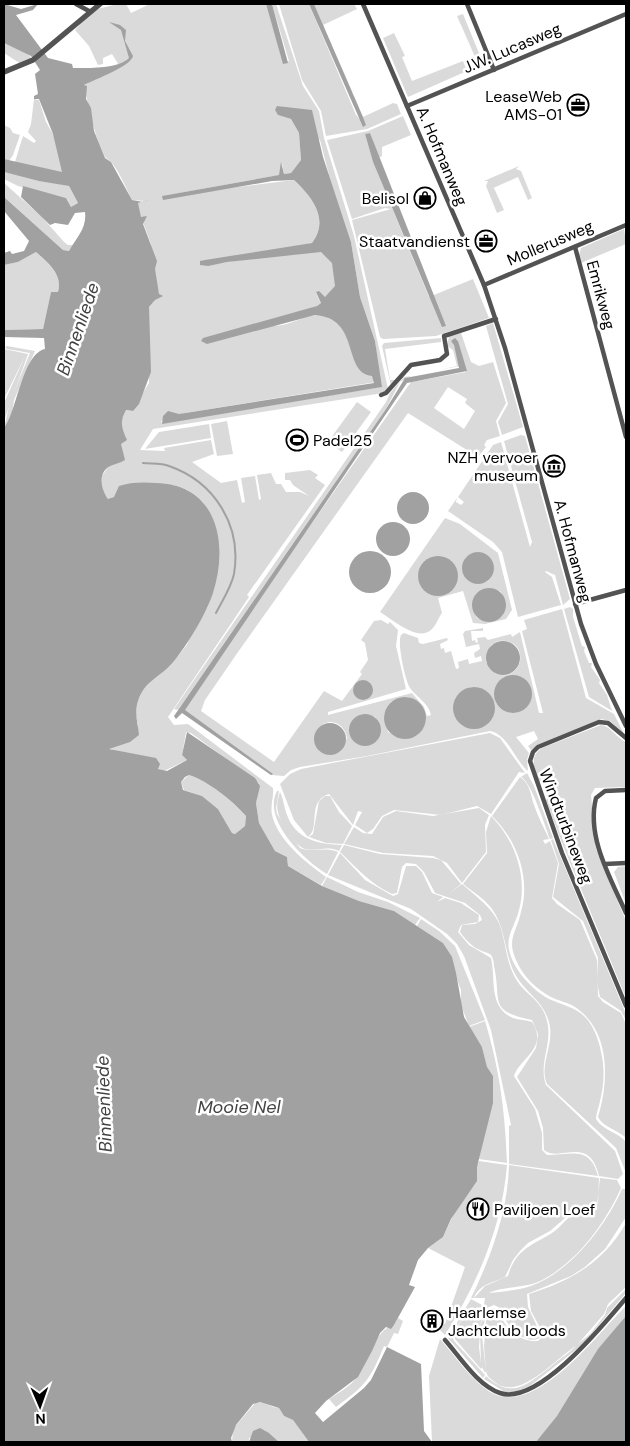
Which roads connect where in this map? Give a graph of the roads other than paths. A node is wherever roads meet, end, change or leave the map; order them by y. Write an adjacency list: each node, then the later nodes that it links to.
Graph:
1 (76, 4): 5 (street)
2 (100, 4): 5 (street)
3 (363, 4): 9 (street, A. Hofmanweg)
4 (467, 4): 7 (street)
5 (89, 11): 8 (street)
6 (626, 14): 7 (street, J.W. Lucasweg)
7 (494, 70): 9 (street, J.W. Lucasweg)
8 (4, 72)
9 (407, 106): 12 (street, A. Hofmanweg)
10 (626, 225): 11 (street, Mollerusweg)
11 (575, 247): 12 (street, Mollerusweg); 15 (street, Emrikweg)
12 (484, 285): 13 (street, A. Hofmanweg)
13 (496, 319): 14 (street); 17 (street, A. Hofmanweg)
14 (381, 395)
15 (626, 437)
16 (626, 590): 17 (street)
17 (575, 604): 18 (street, A. Hofmanweg)
18 (626, 726)
19 (626, 738): 24 (street, Windturbineweg)
20 (626, 790): 22 (street)
21 (626, 863): 22 (street)
22 (605, 864): 23 (street)
23 (626, 913)
24 (626, 1006)
25 (626, 1298): 26 (street)
26 (445, 1340)

